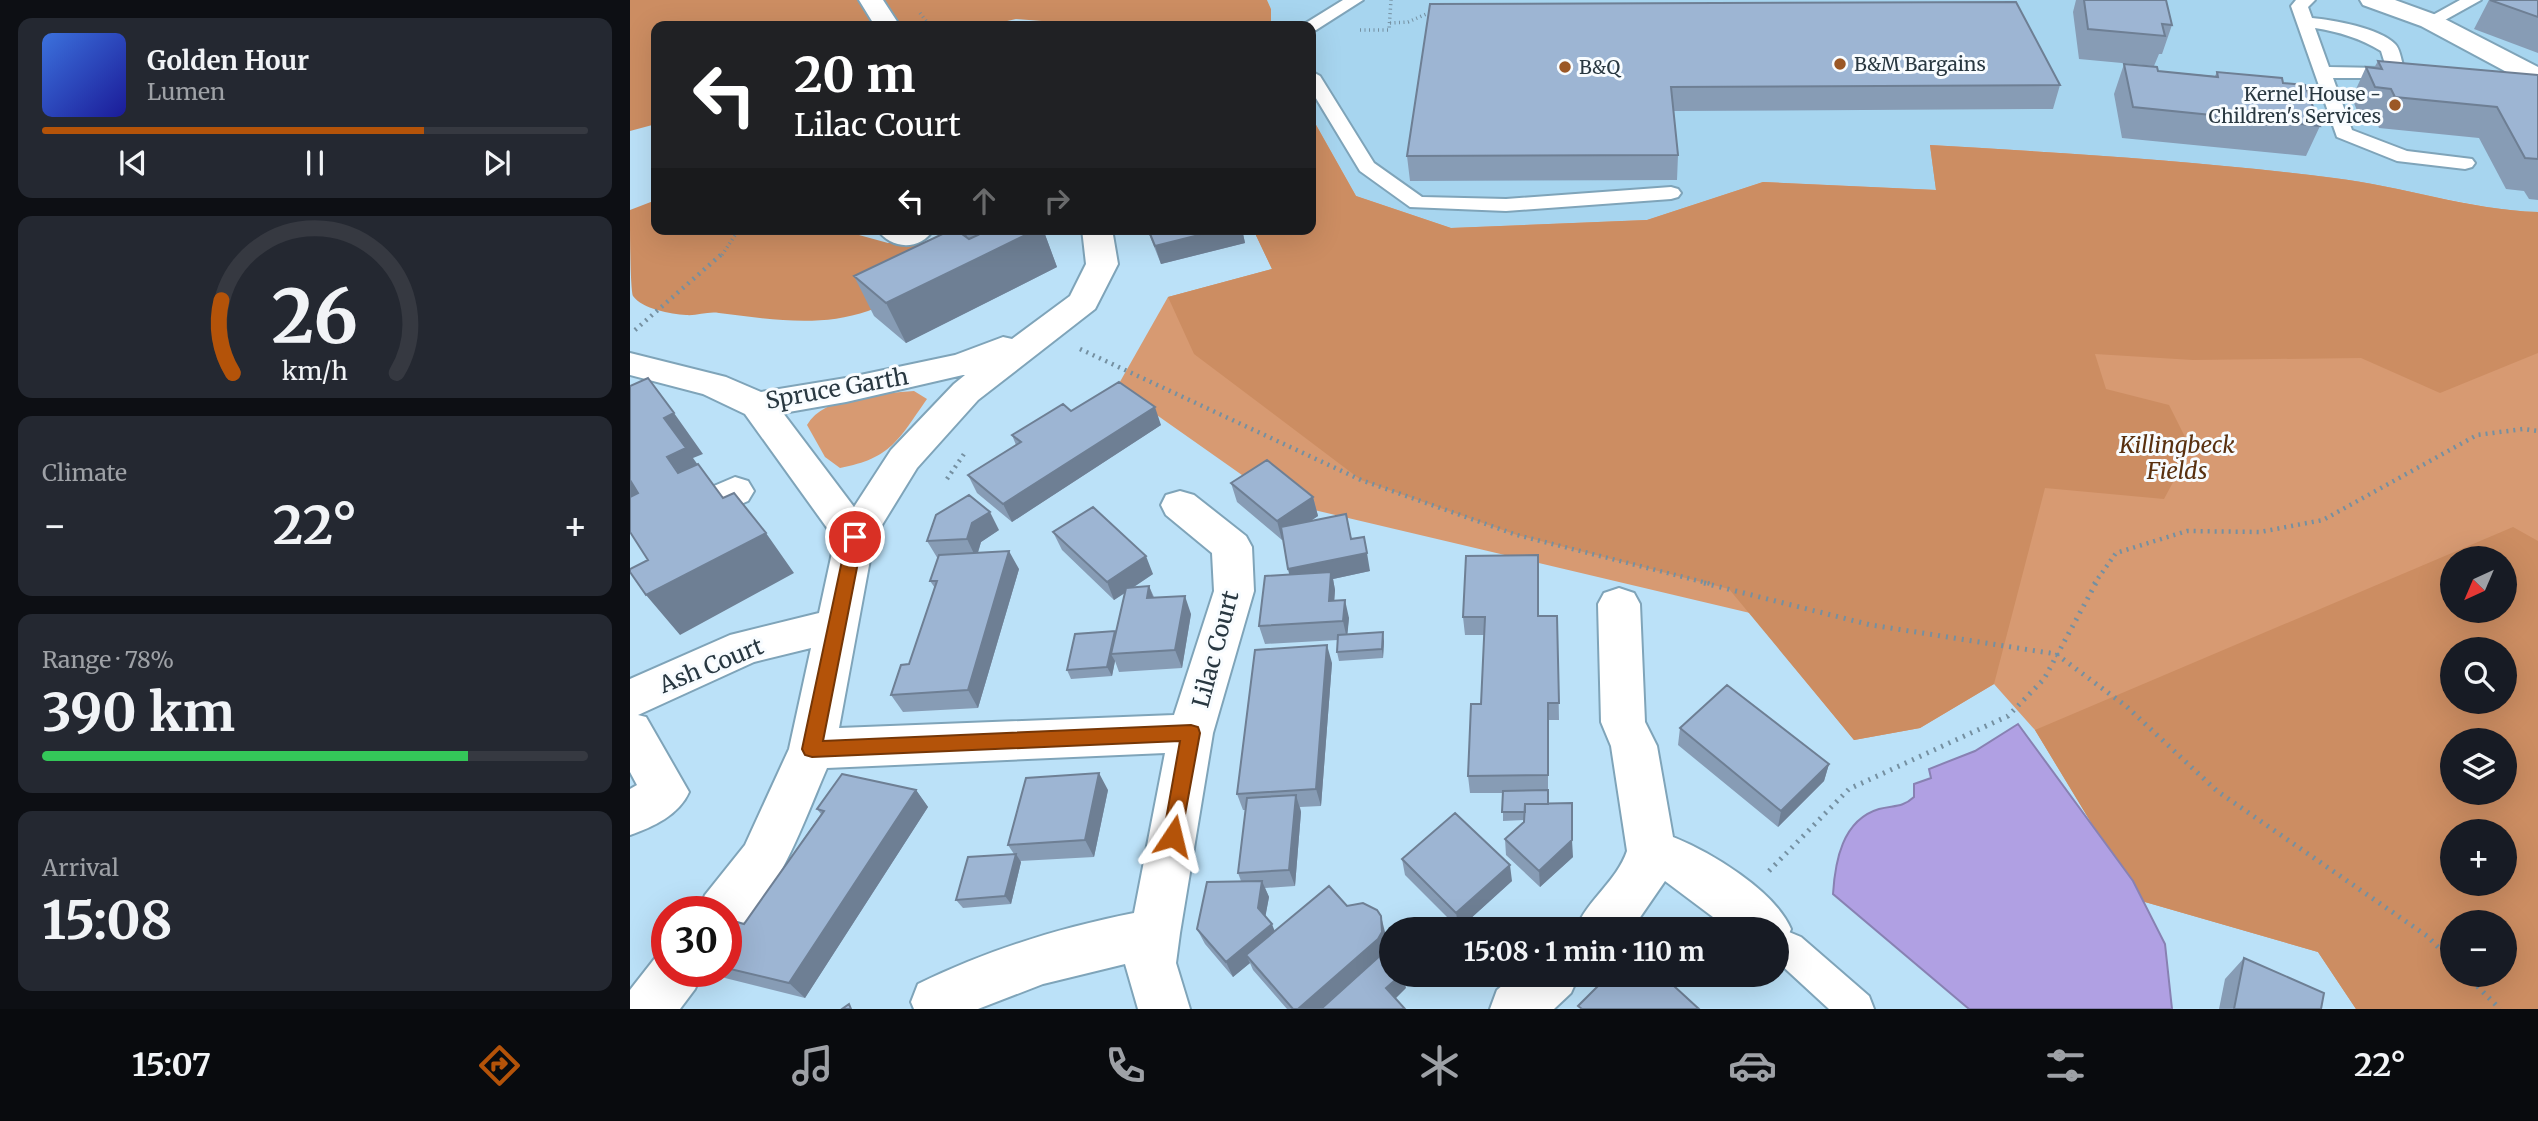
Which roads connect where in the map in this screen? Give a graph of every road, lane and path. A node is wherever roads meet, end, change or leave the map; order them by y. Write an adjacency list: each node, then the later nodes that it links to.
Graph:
1 (871, 0): 7 (street)
2 (1355, 0): 10 (lane)
3 (2306, 0): 9 (lane)
4 (2372, 0): 8 (street)
5 (2473, 0): 8 (lane)
6 (1431, 12): 11 (path)
7 (884, 21)
8 (2430, 21): 13 (street)
9 (2304, 22): 12 (lane); 12 (lane)
10 (1316, 23)
11 (1390, 23)
12 (2322, 72): 15 (lane)
13 (2538, 78)
14 (1316, 84): 16 (lane)
15 (2465, 163)
16 (1671, 193)
17 (735, 235): 20 (path)
18 (1098, 235): 19 (street)
19 (1044, 332): 24 (street, Spruce Garth); 27 (street); 30 (path)
20 (630, 335)
21 (630, 364): 22 (street, Spruce Garth)
22 (679, 376): 23 (street); 24 (street, Spruce Garth)
23 (642, 402)
24 (758, 405): 27 (street)
25 (2538, 431): 30 (path)
26 (1180, 505): 33 (street, Lilac Court)
27 (855, 537): 29 (street)
28 (1619, 604): 36 (street)
29 (835, 626): 31 (street, Ash Court); 34 (street)
30 (2056, 654): 40 (path); 42 (path)
31 (630, 699)
32 (630, 731): 35 (street)
33 (1191, 733): 34 (street, Lilac Court); 41 (street, Lilac Court)
34 (812, 749): 37 (street)
35 (630, 814)
36 (1651, 851): 38 (street); 39 (street)
37 (735, 896)
38 (1610, 917)
39 (1751, 917)
40 (1775, 917)
41 (1155, 933): 47 (street); 49 (street, Lilac Court)
42 (2440, 949)
43 (1789, 950): 51 (lane)
44 (665, 987): 48 (street)
45 (1540, 987): 50 (street)
46 (2478, 987): 52 (path)
47 (937, 1002)
48 (648, 1009)
49 (1164, 1009)
50 (1516, 1009)
51 (1856, 1009)
52 (2500, 1009)

